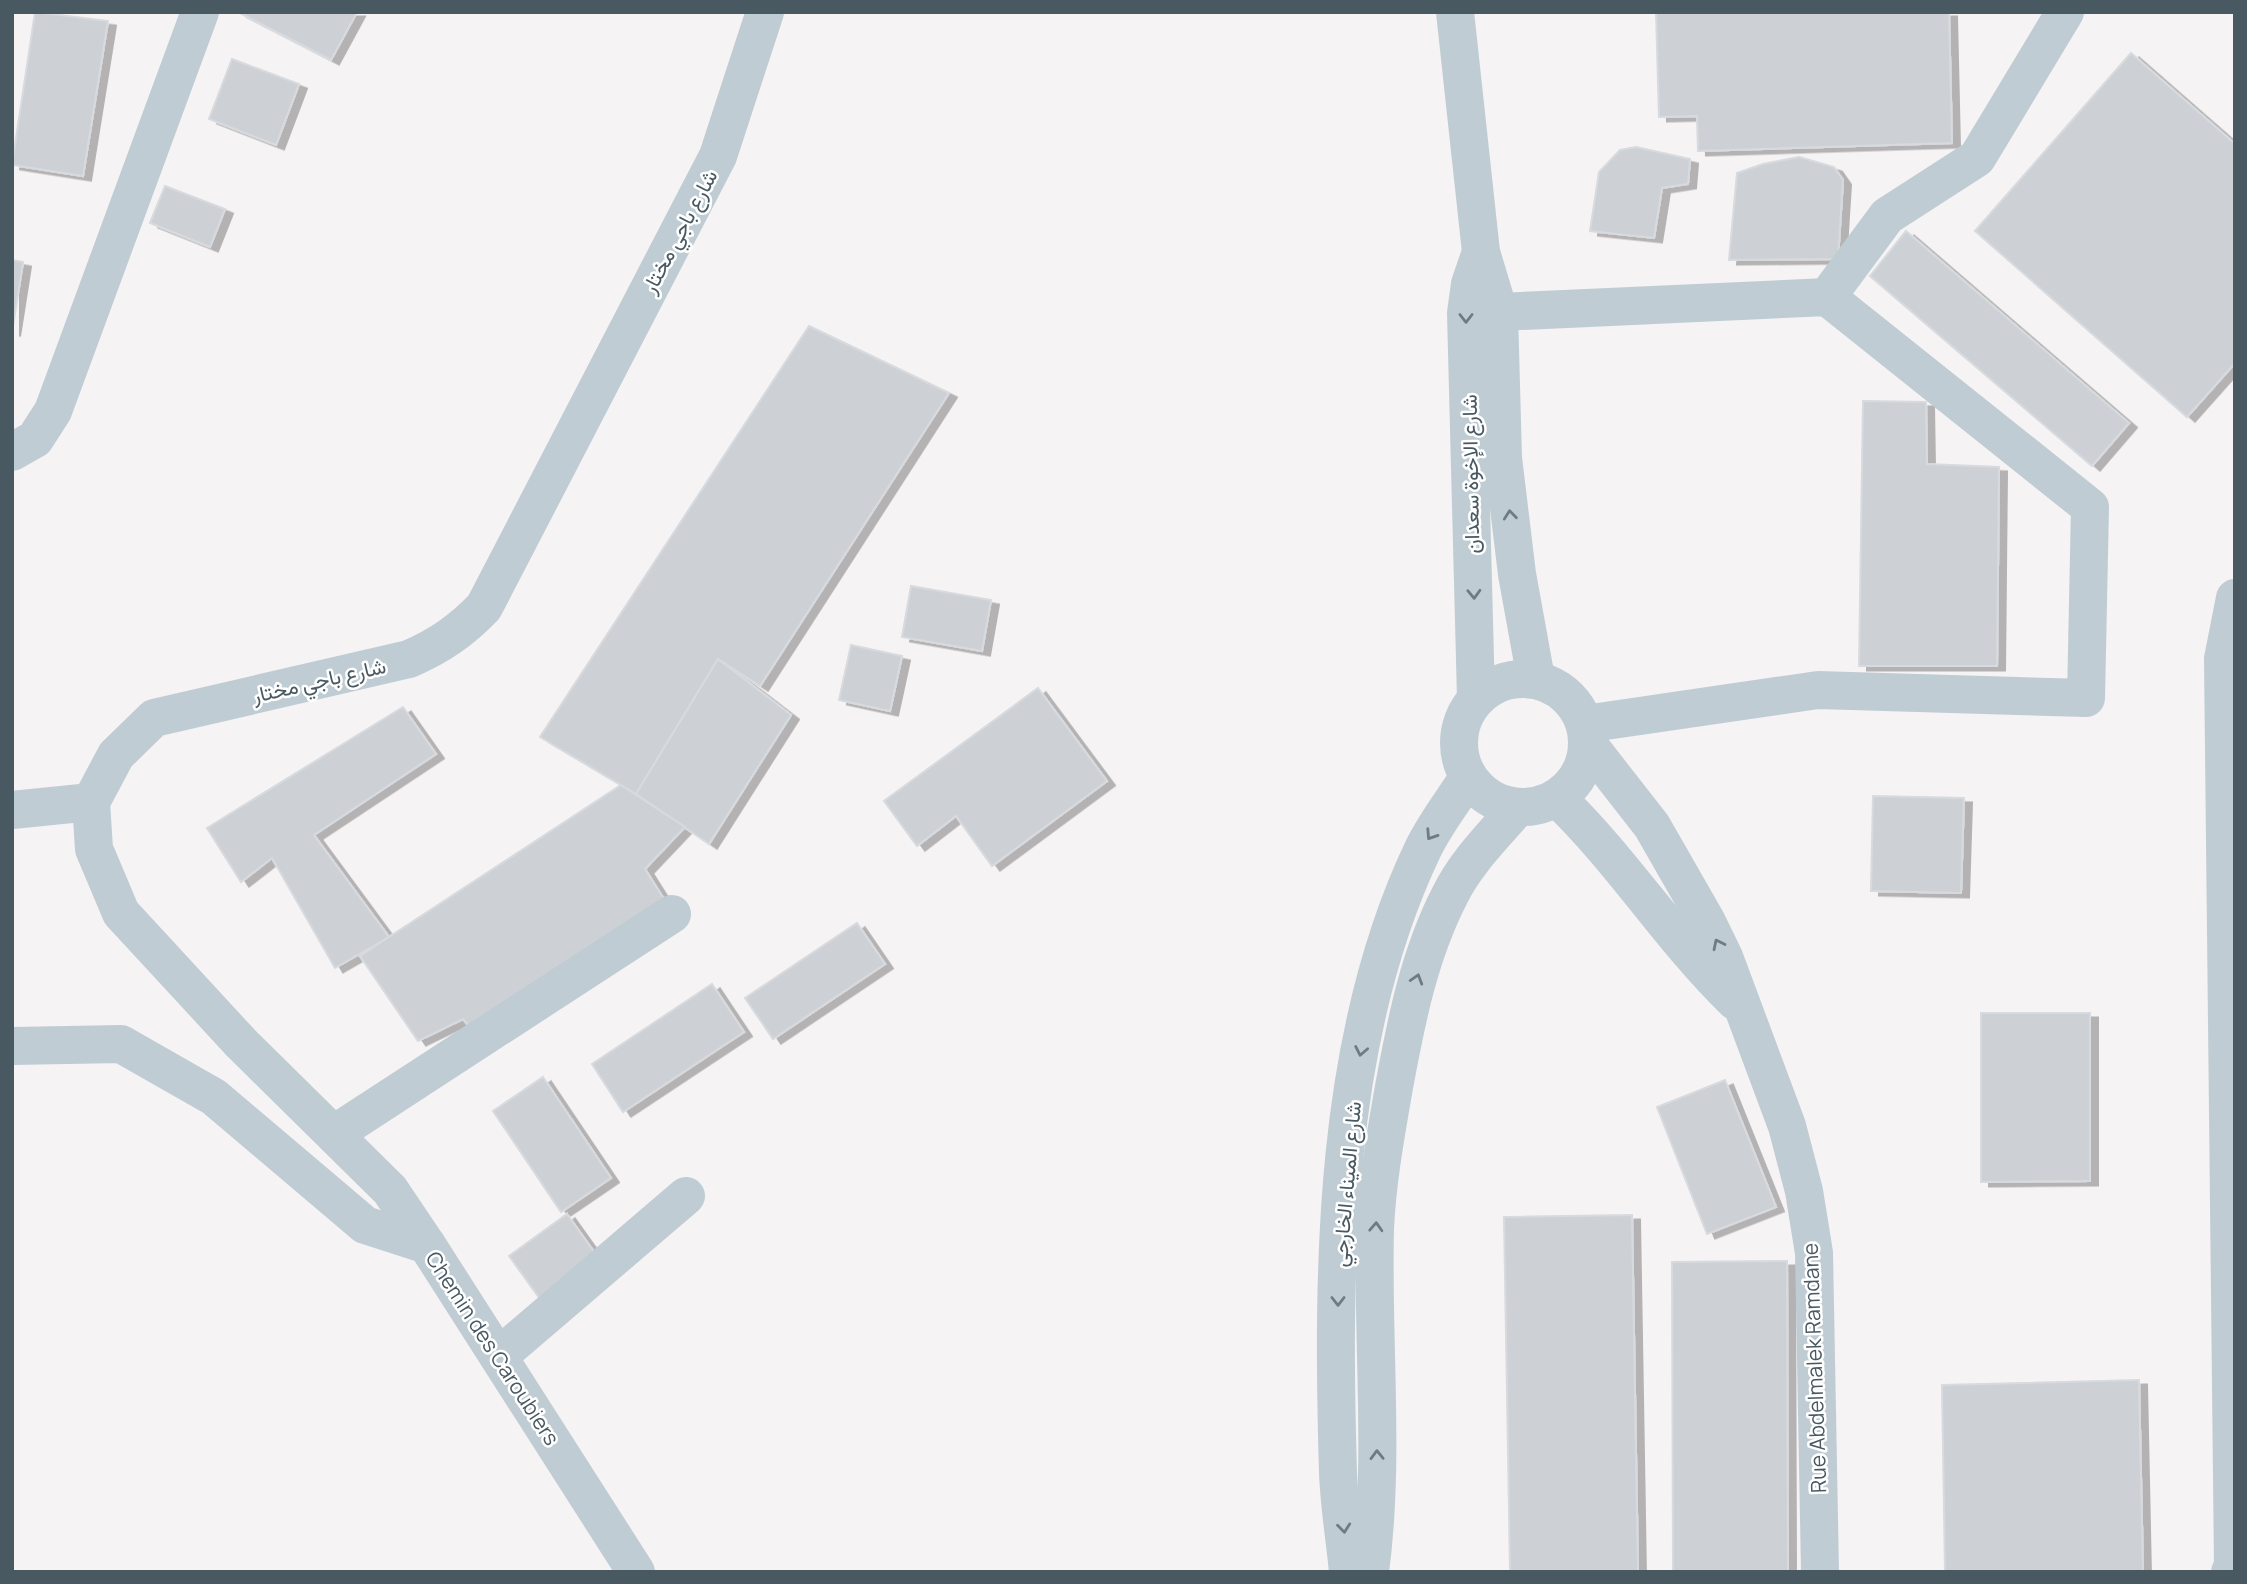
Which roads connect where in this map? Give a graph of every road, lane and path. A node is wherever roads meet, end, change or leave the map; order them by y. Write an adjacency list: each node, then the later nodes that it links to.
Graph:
1 (200, 12): 8 (street)
2 (765, 12): 15 (street, شارع باجي مختار)
3 (1454, 12): 5 (street, شارع الإخوة سعدان)
4 (2065, 12): 6 (street)
5 (1481, 252): 7 (street, شارع الإخوة سعدان); 11 (street, شارع الإخوة سعدان, one-way to 11)
6 (1827, 297): 7 (street); 12 (street)
7 (1499, 312): 10 (street, شارع الإخوة سعدان, one-way to 7)
8 (12, 452)
9 (2235, 598): 31 (street)
10 (1536, 679): 11 (street); 12 (street, Rue Abdelmalek Ramdane)
11 (1476, 698): 13 (street)
12 (1587, 734): 14 (street); 18 (street, Rue Abdelmalek Ramdane)
13 (1468, 778): 16 (street); 28 (street, شارع الميناء الخارجي, one-way to 28)
14 (1557, 798): 16 (street); 19 (street, Rue Abdelmalek Ramdane)
15 (91, 802): 17 (street); 23 (street)
16 (1518, 807): 29 (street, شارع الميناء الخارجي, one-way to 16)
17 (12, 810)
18 (1652, 826): 19 (street); 21 (street, Rue Abdelmalek Ramdane, one-way to 18)
19 (1615, 859): 21 (street, Rue Abdelmalek Ramdane)
20 (672, 914): 23 (street)
21 (1742, 1008): 30 (street, Rue Abdelmalek Ramdane)
22 (12, 1046): 25 (street, Chemin des Caroubiers)
23 (334, 1134): 25 (street)
24 (686, 1196): 26 (street)
25 (427, 1245): 26 (street, Chemin des Caroubiers)
26 (499, 1356): 27 (street, Chemin des Caroubiers)
27 (636, 1572)
28 (1348, 1572)
29 (1370, 1572)
30 (1820, 1572)
31 (2230, 1572)

